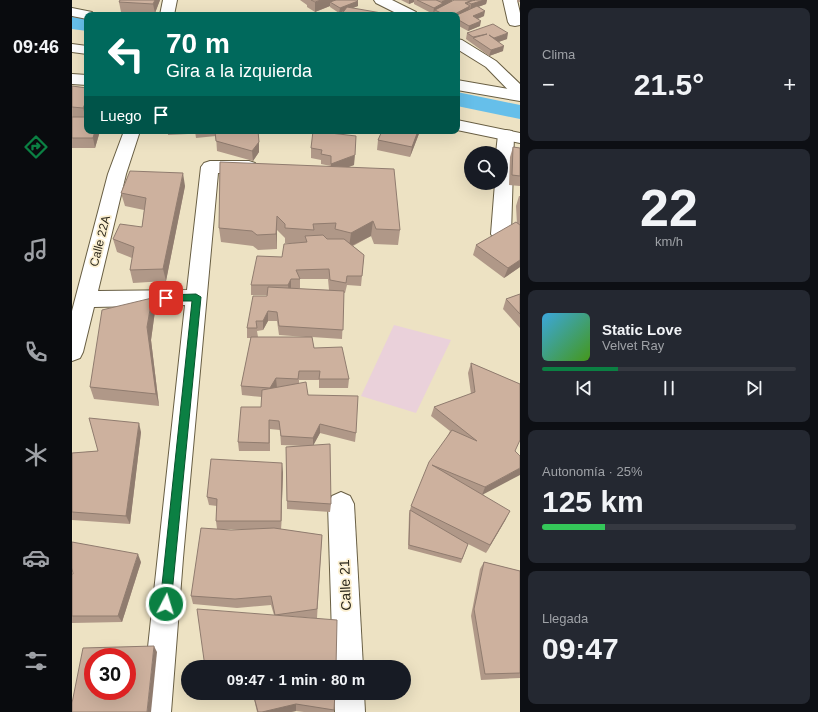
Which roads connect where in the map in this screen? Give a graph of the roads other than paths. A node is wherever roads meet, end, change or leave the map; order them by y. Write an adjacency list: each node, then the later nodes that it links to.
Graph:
1 (170, 0): 5 (street)
2 (381, 0): 6 (street)
3 (510, 0): 8 (street)
4 (72, 12): 7 (street)
5 (167, 12)
6 (405, 12)
7 (84, 14)
8 (515, 22)
9 (460, 46): 15 (street)
10 (72, 48): 11 (street)
11 (84, 50)
12 (72, 80): 13 (street)
13 (84, 80)
14 (460, 86): 16 (street)
15 (520, 93)
16 (520, 96)
17 (460, 126): 19 (street)
18 (131, 134): 23 (street, Calle 22A)
19 (513, 137): 21 (street)
20 (262, 167): 22 (street)
21 (502, 234)
22 (196, 297): 23 (street); 28 (street)
23 (86, 299): 24 (street, Calle 22A)
24 (72, 352)
25 (341, 504): 26 (street, Calle 21)
26 (348, 660)
27 (349, 700): 29 (street)
28 (156, 712)
29 (350, 712)

